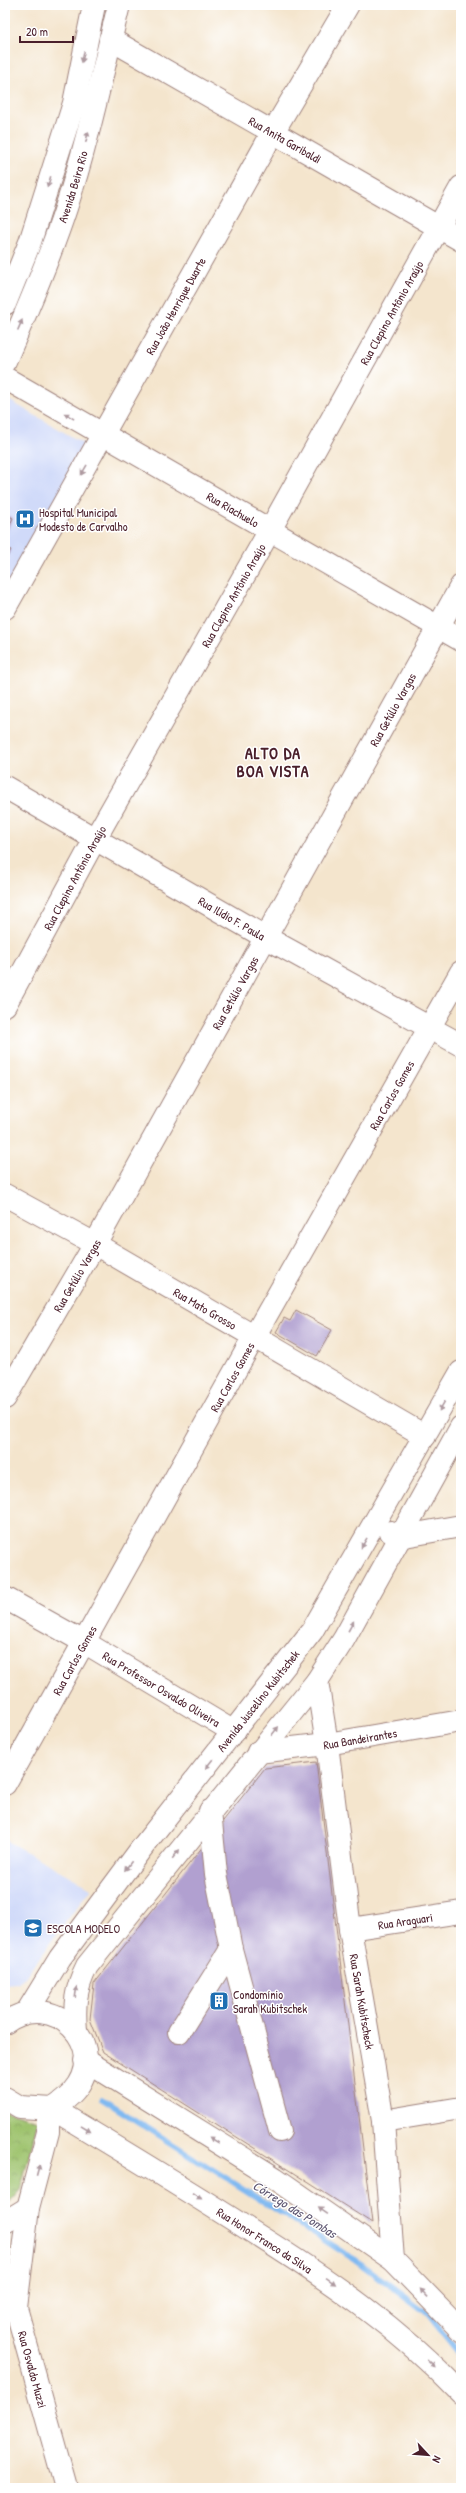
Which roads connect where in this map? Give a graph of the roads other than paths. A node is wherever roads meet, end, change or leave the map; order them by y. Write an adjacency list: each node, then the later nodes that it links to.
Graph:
1 (94, 5): 9 (street, Avenida Beira Rio, one-way to 9)
2 (119, 5): 4 (street, Avenida Beira Rio)
3 (348, 5): 5 (street, Rua João Henrique Duarte)
4 (110, 39): 5 (street, Rua Anita Garibaldi); 10 (street, Avenida Beira Rio, one-way to 4)
5 (273, 132): 7 (street, Rua Anita Garibaldi); 12 (street, Rua João Henrique Duarte)
6 (461, 187): 7 (street, Rua Clepino Antônio Araújo)
7 (438, 226): 8 (street, Rua Anita Garibaldi); 13 (street, Rua Clepino Antônio Araújo)
8 (461, 240)
9 (5, 304)
10 (5, 361)
11 (5, 378): 12 (street, Rua Riachuelo, one-way to 11)
12 (103, 436): 13 (street, Rua Riachuelo); 15 (street, Rua João Henrique Duarte, one-way to 15)
13 (270, 530): 16 (street, Rua Riachuelo); 19 (street, Rua Clepino Antônio Araújo)
14 (461, 586): 16 (street, Rua Getúlio Vargas)
15 (5, 608)
16 (438, 627): 17 (street, Rua Riachuelo); 20 (street, Rua Getúlio Vargas)
17 (461, 640)
18 (5, 787): 19 (street, Rua Ilídio F. Paula)
19 (95, 839): 20 (street, Rua Ilídio F. Paula); 22 (street, Rua Clepino Antônio Araújo)
20 (265, 937): 23 (street, Rua Ilídio F. Paula); 26 (street, Rua Getúlio Vargas)
21 (461, 972): 23 (street, Rua Carlos Gomes)
22 (5, 1004)
23 (431, 1028): 24 (street, Rua Ilídio F. Paula); 27 (street, Rua Carlos Gomes)
24 (461, 1045)
25 (5, 1195): 26 (street, Rua Mato Grosso)
26 (95, 1244): 27 (street, Rua Mato Grosso); 29 (street, Rua Getúlio Vargas)
27 (254, 1337): 31 (street, Rua Mato Grosso); 36 (street, Rua Carlos Gomes)
28 (461, 1372): 31 (street, Avenida Juscelino Kubitschek, one-way to 31)
29 (5, 1398)
30 (461, 1427): 34 (street)
31 (424, 1436): 32 (street, Avenida Juscelino Kubitschek)
32 (376, 1523): 34 (street); 39 (street, Avenida Juscelino Kubitschek, one-way to 39)
33 (461, 1526): 34 (street)
34 (399, 1537): 37 (street, one-way to 34)
35 (5, 1598): 36 (street, Rua Professor Osvaldo Oliveira)
36 (84, 1642): 39 (street, Rua Professor Osvaldo Oliveira); 42 (street, Rua Carlos Gomes)
37 (317, 1681): 40 (street, Rua Sarah Kubitscheck); 41 (street, one-way to 37)
38 (461, 1721): 40 (street, Rua Bandeirantes)
39 (234, 1732): 47 (street, Avenida Juscelino Kubitschek, one-way to 47)
40 (327, 1744): 41 (street, Rua Bandeirantes); 45 (street, Rua Sarah Kubitscheck)
41 (258, 1752): 43 (street)
42 (5, 1784)
43 (210, 1812): 46 (street); 48 (street, one-way to 43)
44 (461, 1912): 45 (street, Rua Araguari)
45 (350, 1929): 54 (street, Rua Sarah Kubitscheck)
46 (231, 1949): 49 (street); 55 (street)
47 (13, 2016): 48 (street)
48 (76, 2031): 50 (street)
49 (178, 2032)
50 (85, 2060): 53 (street); 58 (street, one-way to 50)
51 (5, 2098): 53 (street)
52 (461, 2108): 54 (street)
53 (50, 2109): 56 (street, Rua Osvaldo Muzzi, one-way to 53); 63 (street, Rua Honor Franco da Silva, one-way to 63)
54 (383, 2121): 58 (street, Rua Sarah Kubitscheck)
55 (280, 2131)
56 (28, 2208): 57 (street); 60 (street, Rua Osvaldo Muzzi)
57 (5, 2222)
58 (393, 2260): 61 (street, one-way to 58)
59 (5, 2284): 60 (street)
60 (16, 2308): 64 (street, Rua Osvaldo Muzzi)
61 (453, 2314): 62 (street)
62 (461, 2330)
63 (461, 2393)
64 (66, 2488)

